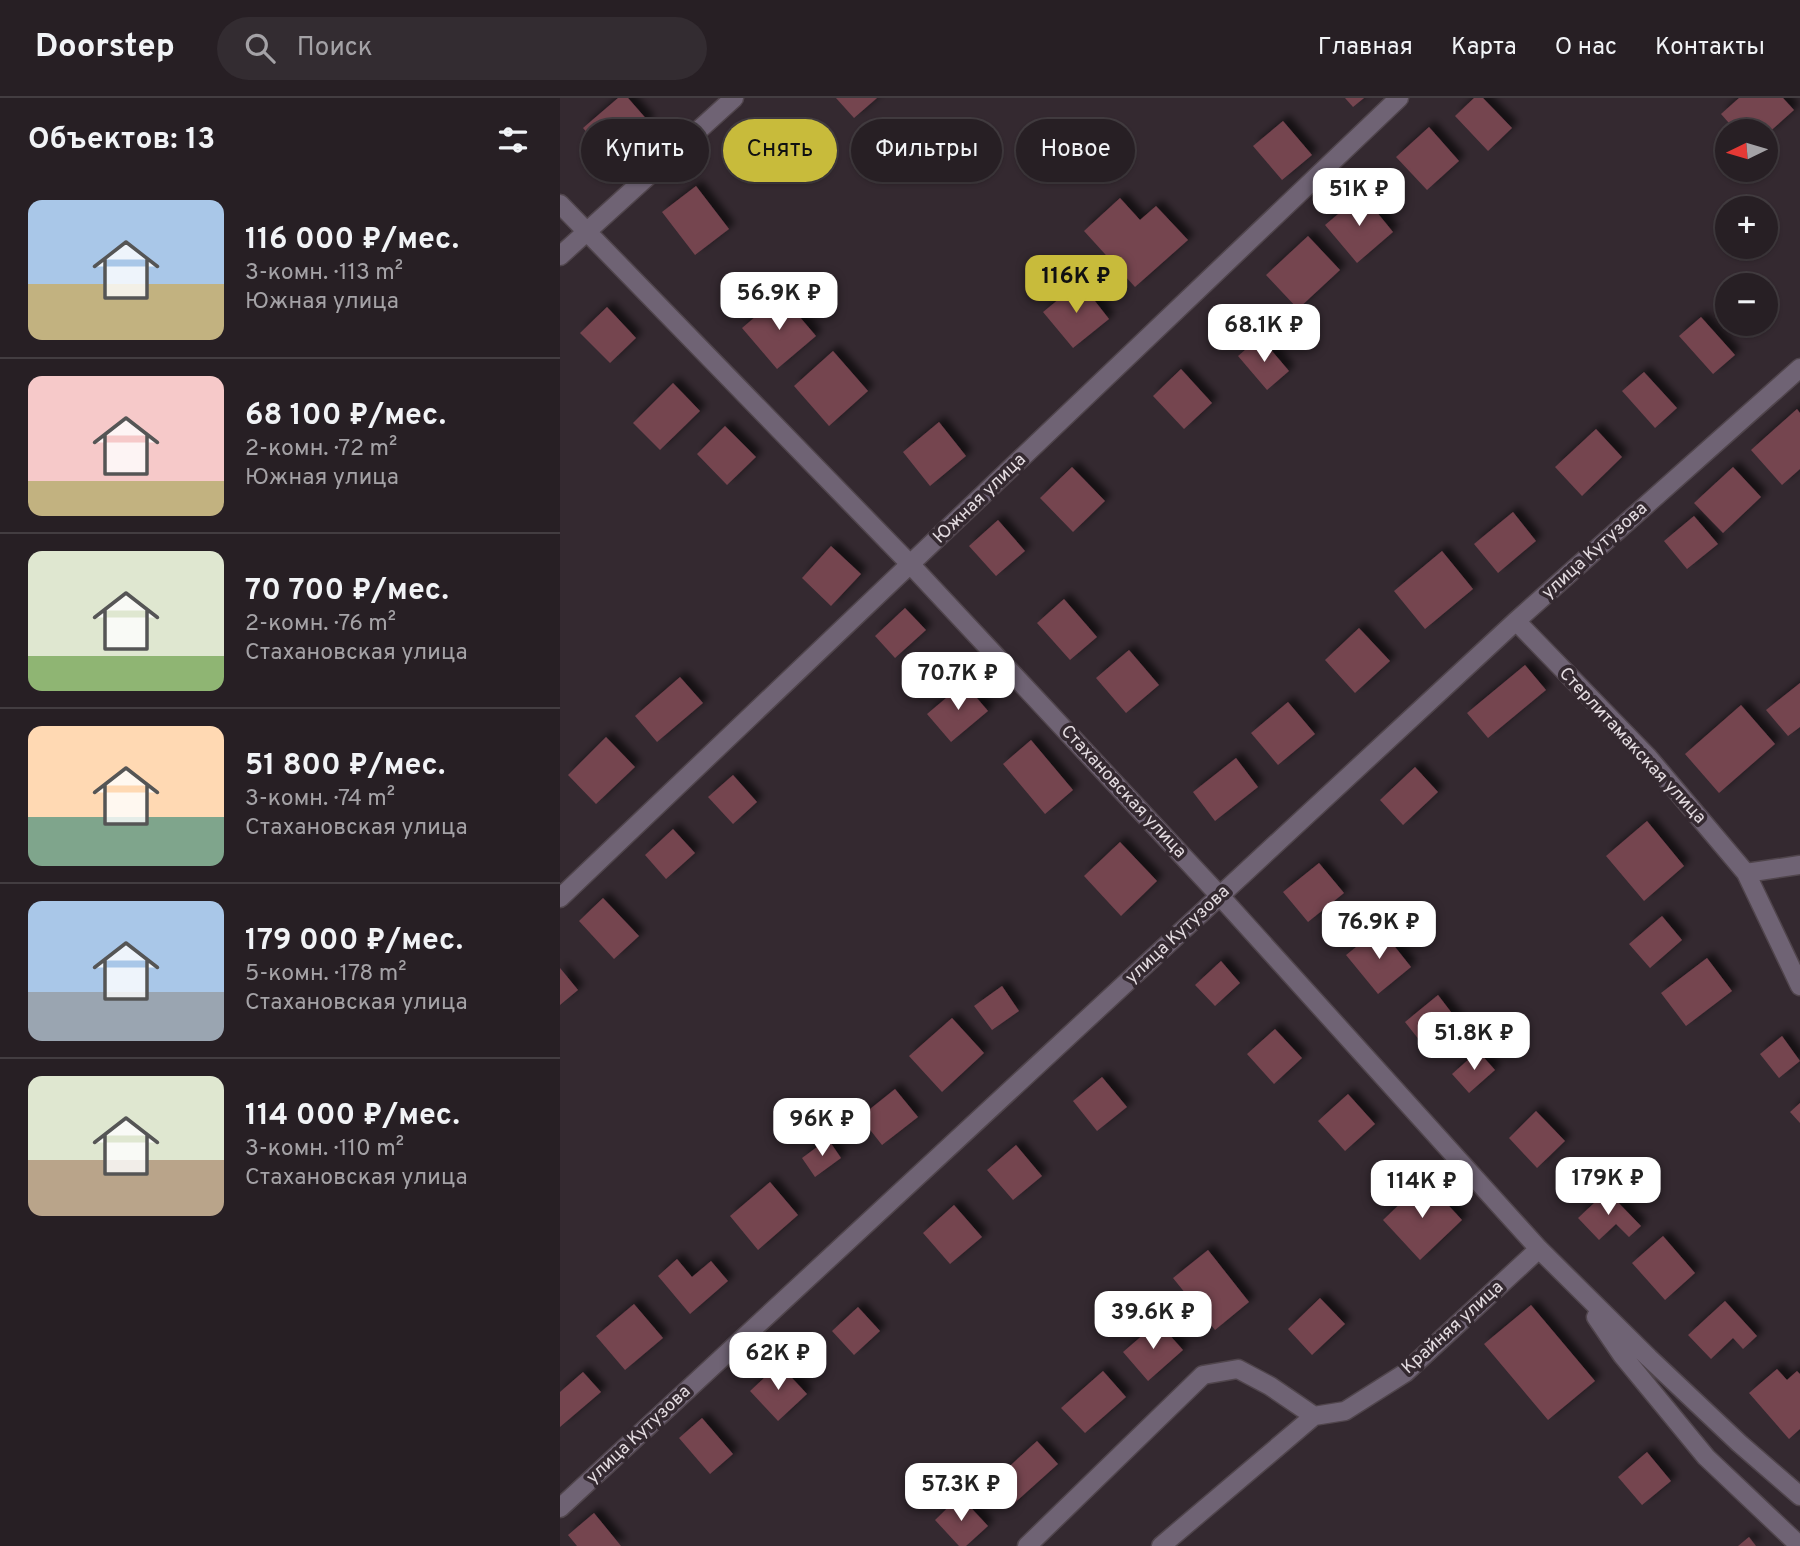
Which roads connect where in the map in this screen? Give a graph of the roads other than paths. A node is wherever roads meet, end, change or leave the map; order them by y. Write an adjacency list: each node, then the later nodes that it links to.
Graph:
1 (734, 98): 4 (street)
2 (1399, 98): 7 (street, Южная улица)
3 (560, 204): 4 (street, Стахановская улица)
4 (584, 232): 5 (street); 7 (street, Стахановская улица)
5 (560, 256)
6 (1800, 368): 8 (street, улица Кутузова)
7 (911, 565): 11 (street, Стахановская улица); 12 (street, Южная улица)
8 (1516, 621): 10 (street, Стерлитамакская улица); 11 (street, улица Кутузова)
9 (1800, 865): 10 (street)
10 (1746, 873): 13 (street, Стерлитамакская улица)
11 (1220, 896): 14 (street, Стахановская улица); 18 (street, улица Кутузова)
12 (560, 898)
13 (1800, 986)
14 (1539, 1248): 15 (street, Стахановская улица); 16 (street, Крайняя улица)
15 (1572, 1282): 17 (street, Стахановская улица); 21 (street)
16 (1314, 1416): 19 (street); 20 (street, Крайняя улица)
17 (1800, 1496)
18 (560, 1508)
19 (1027, 1546)
20 (1161, 1546)
21 (1800, 1546)

